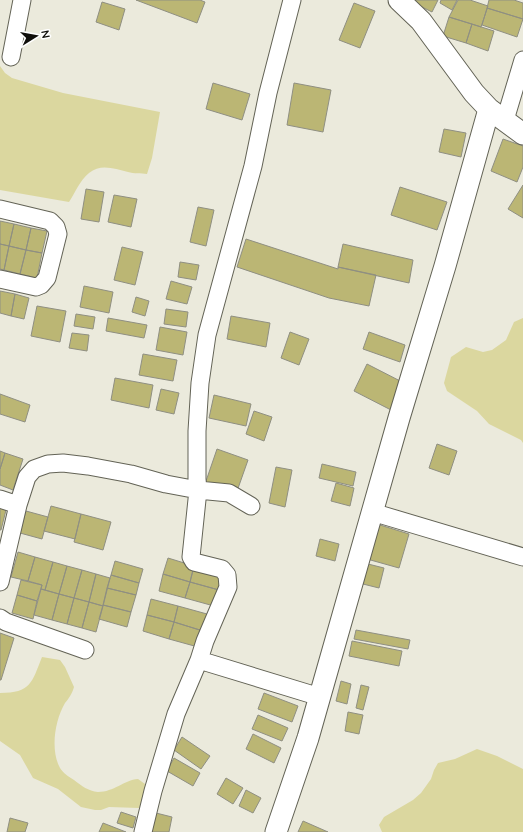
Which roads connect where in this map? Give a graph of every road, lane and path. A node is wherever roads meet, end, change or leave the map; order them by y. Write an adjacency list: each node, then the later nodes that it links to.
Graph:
1 (22, 0): 4 (street)
2 (292, 0): 10 (street)
3 (399, 0): 6 (street)
4 (11, 57)
5 (523, 60): 6 (street)
6 (497, 114): 7 (street); 14 (street)
7 (523, 134)
8 (0, 209): 9 (street)
9 (0, 279)
10 (198, 490): 12 (street); 13 (street); 19 (street)
11 (0, 500): 12 (street)
12 (18, 505): 16 (street)
13 (251, 506)
14 (372, 512): 15 (street); 20 (street)
15 (523, 557)
16 (0, 582)
17 (0, 618): 18 (street)
18 (85, 650)
19 (199, 660): 20 (street); 21 (street)
20 (320, 697): 22 (street)
21 (143, 832)
22 (276, 832)

